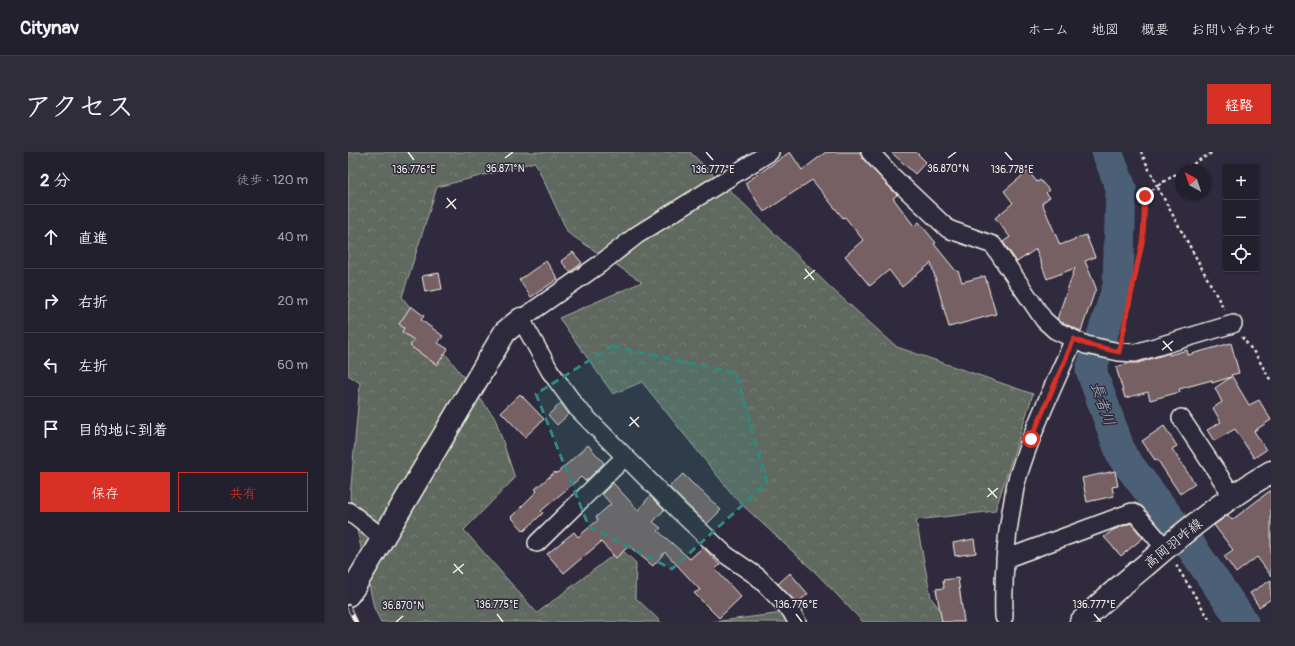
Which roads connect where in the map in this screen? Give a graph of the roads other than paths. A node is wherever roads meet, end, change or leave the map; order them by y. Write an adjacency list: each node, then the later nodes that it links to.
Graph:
1 (770, 152): 3 (street)
2 (870, 152): 5 (street)
3 (521, 319): 7 (street); 11 (street)
4 (1233, 324): 5 (street)
5 (1080, 342): 14 (street)
6 (1181, 418): 9 (street)
7 (625, 457): 12 (street); 17 (street)
8 (1271, 472): 9 (street, 高岡羽咋線)
9 (1232, 495): 13 (street, 高岡羽咋線)
10 (348, 511): 11 (street)
11 (383, 538): 15 (street)
12 (537, 543)
13 (1168, 545): 14 (street); 18 (street, 高岡羽咋線)
14 (1005, 560): 16 (street)
15 (348, 594)
16 (1004, 617)
17 (797, 622)
18 (1081, 622)

